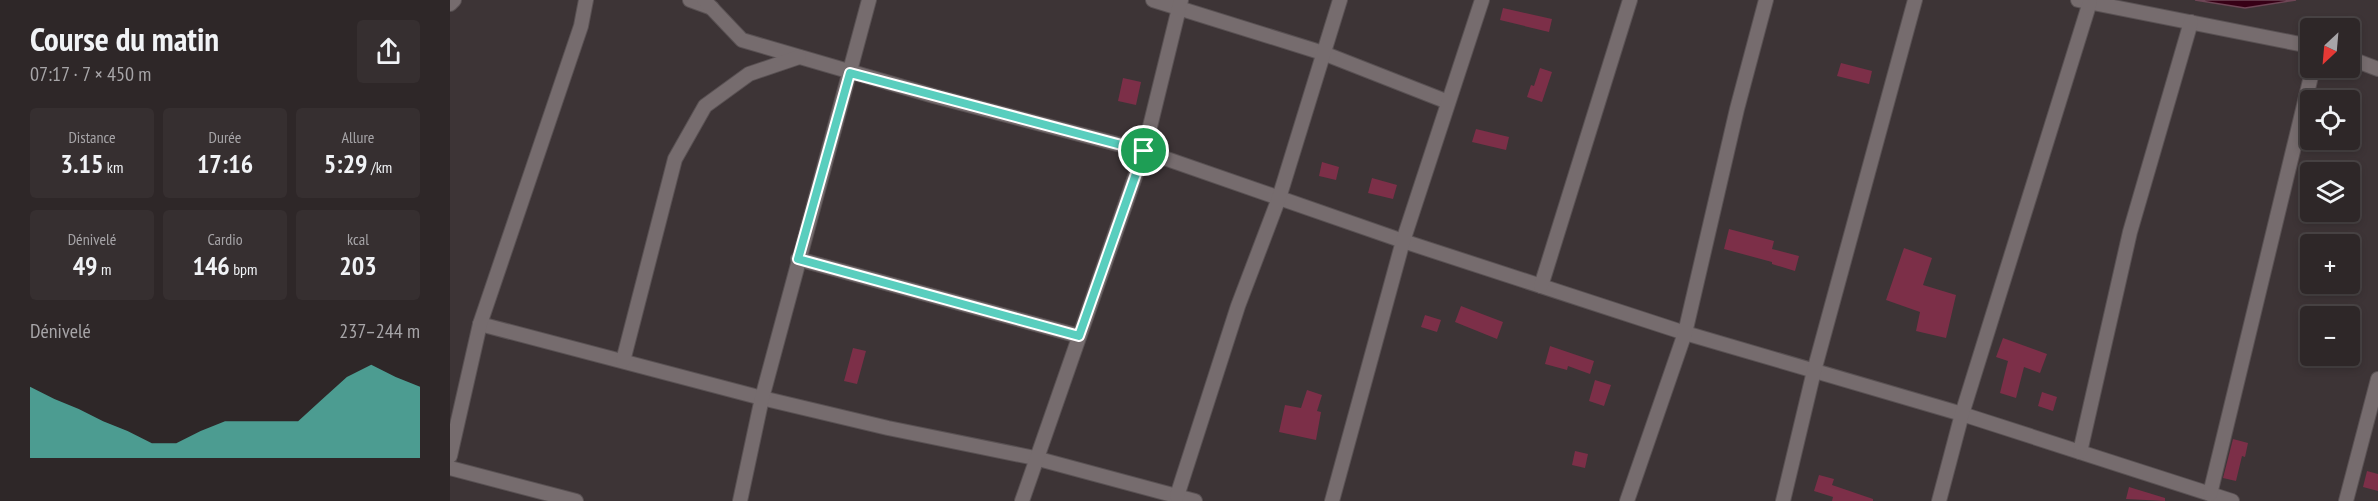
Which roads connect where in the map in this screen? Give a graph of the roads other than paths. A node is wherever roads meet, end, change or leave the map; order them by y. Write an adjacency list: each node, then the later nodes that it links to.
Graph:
1 (454, 0): 13 (street)
2 (586, 0): 29 (street)
3 (690, 0): 12 (street)
4 (869, 0): 21 (street)
5 (1153, 0): 14 (street)
6 (1340, 0): 17 (street)
7 (1482, 0): 23 (street)
8 (1630, 0): 28 (street)
9 (1766, 0): 30 (street)
10 (1915, 0): 33 (street)
11 (2084, 1): 15 (street); 36 (street)
12 (710, 3): 18 (street)
13 (450, 4)
14 (1180, 4): 17 (street); 24 (street)
15 (2191, 22): 16 (street); 37 (street)
16 (2300, 44)
17 (1323, 53): 23 (street); 25 (street)
18 (799, 57): 21 (street); 32 (street)
19 (2360, 62): 20 (street)
20 (2378, 69)
21 (850, 73): 24 (street); 27 (street)
22 (2310, 78): 42 (street)
23 (1449, 102): 26 (street)
24 (1144, 151): 25 (street); 31 (street)
25 (1279, 198): 26 (street); 41 (street)
26 (1403, 241): 28 (street); 47 (street)
27 (798, 259): 31 (street); 35 (street)
28 (1541, 286): 30 (street)
29 (480, 324): 32 (street); 38 (street)
30 (1685, 333): 33 (street); 48 (street)
31 (1079, 336): 39 (street)
32 (623, 361): 35 (street)
33 (1814, 371): 36 (street); 49 (street)
34 (2378, 379): 52 (street)
35 (762, 398): 39 (street); 44 (street)
36 (1962, 414): 37 (street); 50 (street)
37 (2080, 452): 42 (street)
38 (450, 456)
39 (1035, 458): 41 (street); 45 (street)
40 (450, 468): 43 (street)
41 (1177, 496): 46 (street)
42 (2205, 496): 51 (street)
43 (576, 501)
44 (740, 501)
45 (1022, 501)
46 (1195, 501)
47 (1332, 501)
48 (1627, 501)
49 (1783, 501)
50 (1939, 501)
51 (2232, 501)
52 (2346, 501)

